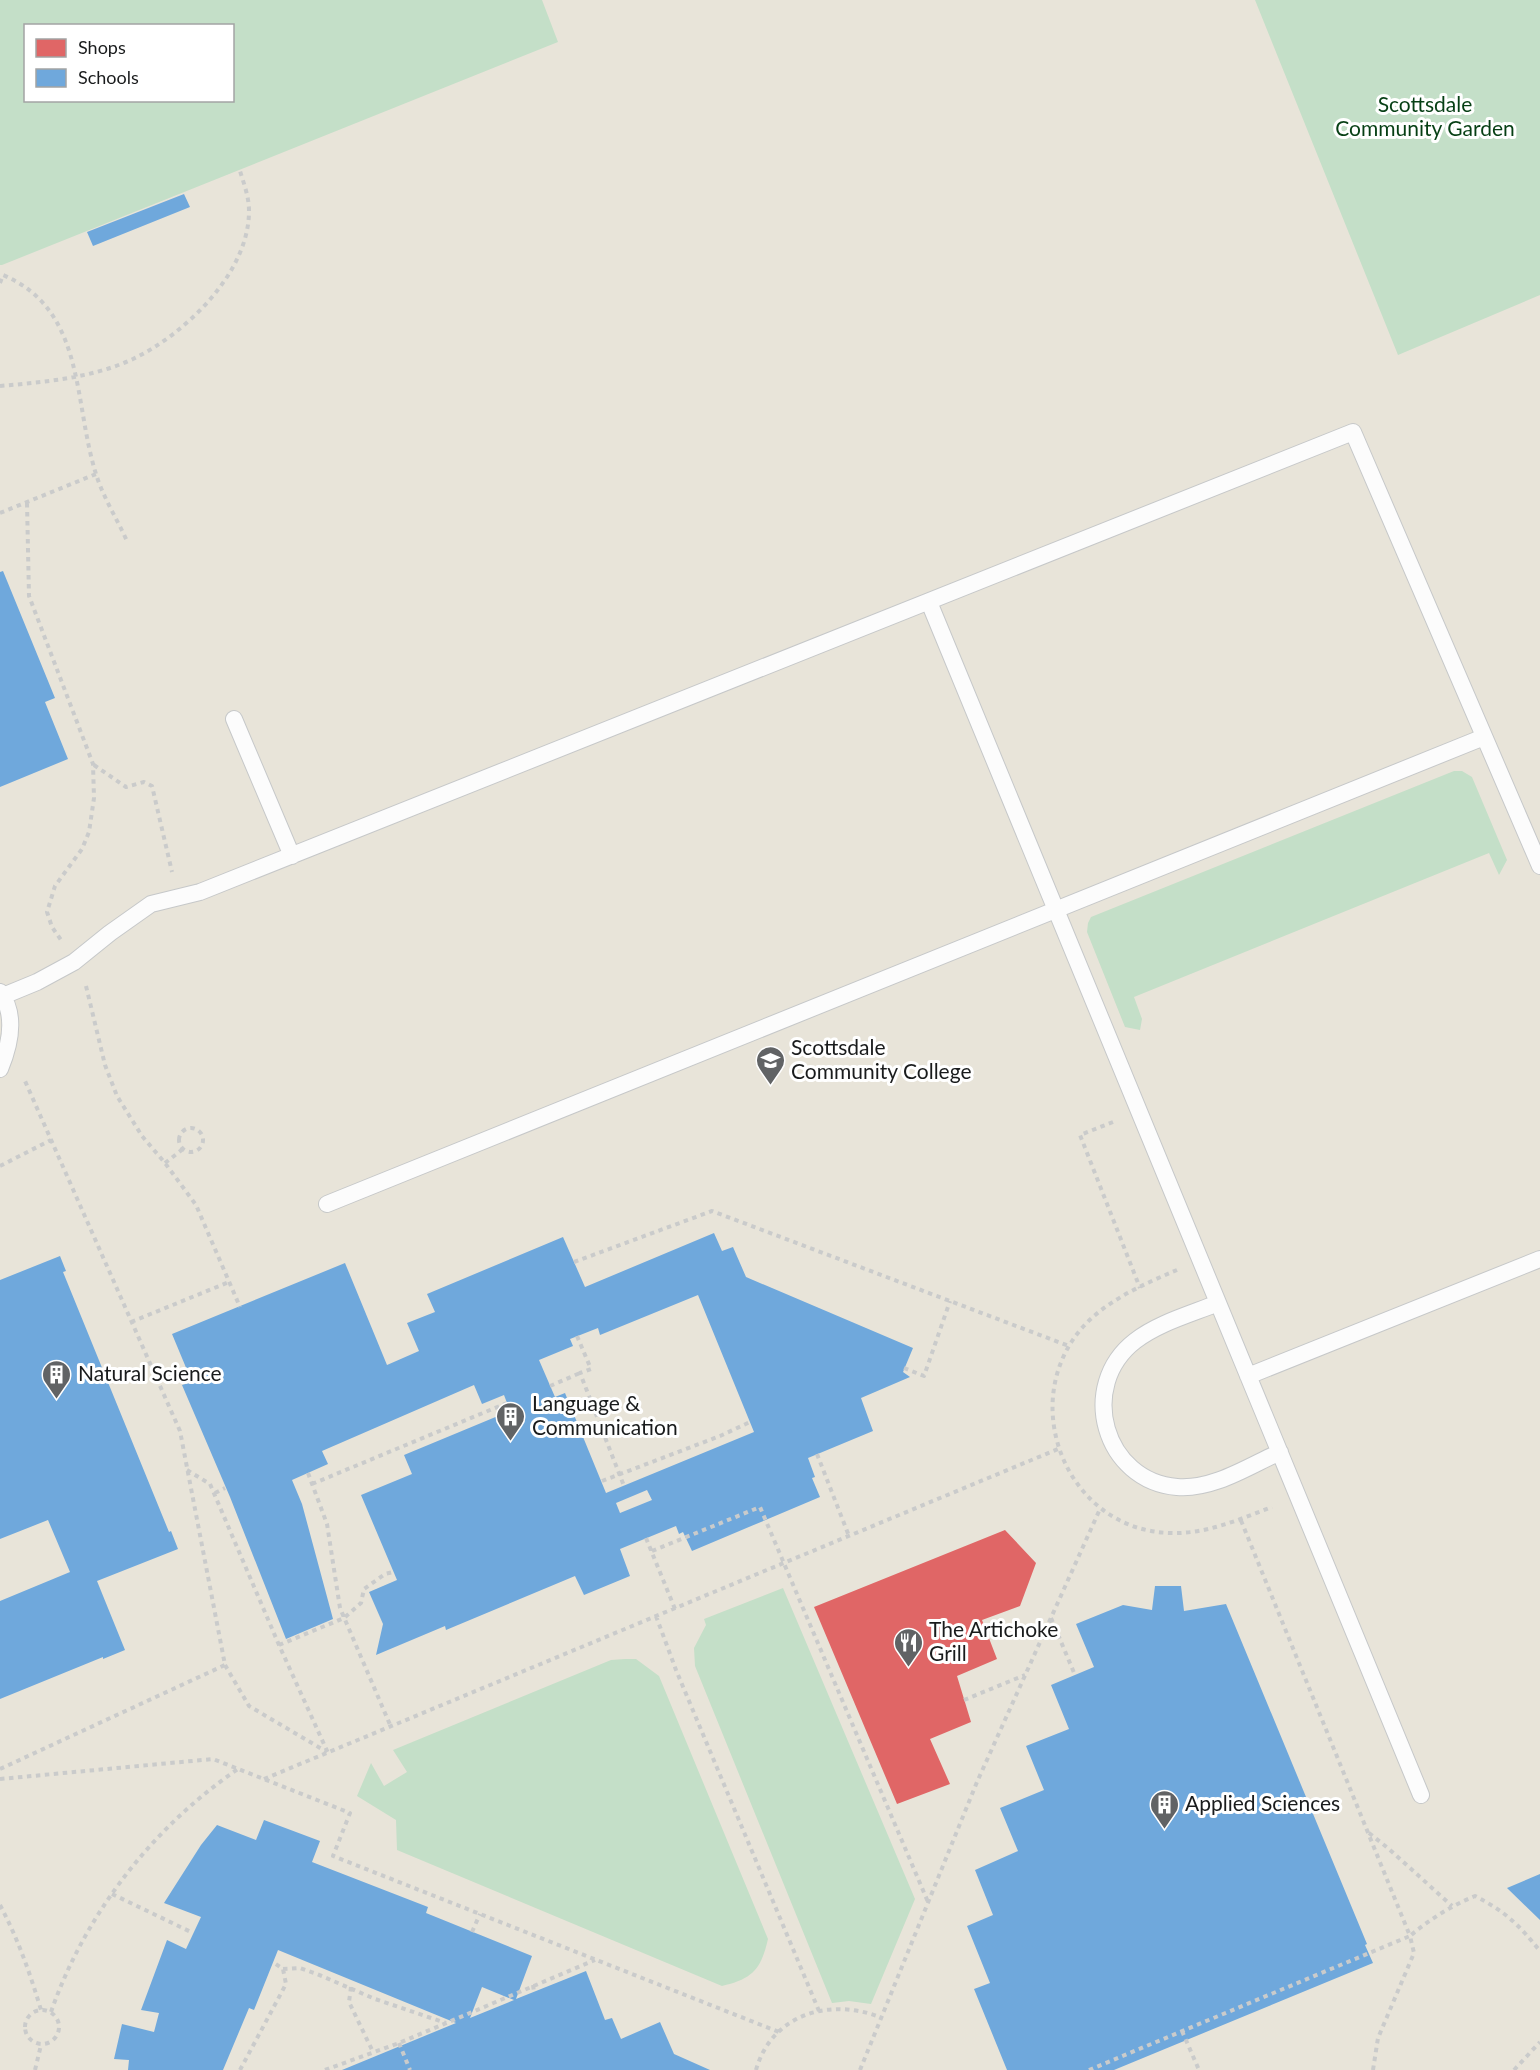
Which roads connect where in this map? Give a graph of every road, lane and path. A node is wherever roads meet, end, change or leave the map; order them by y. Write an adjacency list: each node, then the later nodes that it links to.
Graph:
1 (240, 171): 3 (path)
2 (0, 283): 3 (path)
3 (76, 377): 4 (path); 5 (path)
4 (0, 386)
5 (96, 474): 6 (path); 7 (path)
6 (0, 513)
7 (127, 541)
8 (929, 602): 10 (lane); 12 (lane); 15 (lane)
9 (234, 719): 12 (lane)
10 (1484, 737): 13 (lane); 15 (lane)
11 (93, 764): 14 (path)
12 (292, 856): 14 (lane)
13 (1540, 866)
14 (177, 898): 16 (lane)
15 (1055, 910): 19 (lane); 24 (lane)
16 (2, 994): 17 (lane)
17 (9, 1044): 18 (lane); 20 (path)
18 (0, 1069)
19 (1139, 1112): 28 (path); 30 (lane)
20 (51, 1140): 23 (path); 31 (path)
21 (183, 1149): 21 (path); 22 (path)
22 (165, 1163)
23 (0, 1166)
24 (327, 1204)
25 (1540, 1258): 36 (lane)
26 (574, 1262): 29 (path)
27 (229, 1282): 31 (path)
28 (1140, 1288)
29 (950, 1301): 33 (path); 34 (path)
30 (1218, 1303): 36 (lane); 41 (lane)
31 (131, 1322): 43 (path)
32 (577, 1336): 35 (path)
33 (1069, 1346)
34 (904, 1368)
35 (580, 1373): 37 (path); 45 (path)
36 (1248, 1376): 41 (lane)
37 (550, 1386)
38 (507, 1403): 47 (path)
39 (750, 1422): 45 (path)
40 (1058, 1449): 53 (path)
41 (1280, 1452): 73 (lane)
42 (817, 1454): 53 (path)
43 (187, 1470): 50 (path); 63 (path)
44 (308, 1473): 47 (path)
45 (619, 1474): 46 (path); 48 (path)
46 (602, 1481)
47 (312, 1484): 60 (path)
48 (624, 1486)
49 (225, 1488): 50 (path)
50 (214, 1493): 62 (path)
51 (1100, 1509): 61 (path)
52 (1240, 1518): 74 (path)
53 (849, 1536): 56 (path)
54 (646, 1538): 55 (path)
55 (652, 1551): 56 (path); 58 (path)
56 (783, 1564): 58 (path); 76 (path)
57 (393, 1572): 60 (path)
58 (675, 1609): 59 (path)
59 (656, 1616): 67 (path); 91 (path)
60 (344, 1618): 62 (path); 67 (path)
61 (1051, 1618): 64 (path); 65 (path)
62 (279, 1645): 68 (path)
63 (225, 1665): 68 (path); 69 (path)
64 (1025, 1675): 66 (path); 76 (path)
65 (1075, 1675)
66 (964, 1700)
67 (391, 1727): 68 (path)
68 (328, 1753): 72 (path)
69 (0, 1768)
70 (239, 1769): 71 (path); 72 (path); 75 (path)
71 (0, 1779)
72 (264, 1779): 79 (path)
73 (1422, 1795)
74 (1368, 1833): 78 (path); 82 (path)
75 (112, 1894): 81 (path); 92 (path)
76 (929, 1903): 93 (path)
77 (0, 1905): 90 (path)
78 (1452, 1906): 82 (path); 83 (path)
79 (480, 1914): 80 (path); 84 (path)
80 (472, 1932)
81 (193, 1933)
82 (1410, 1936): 95 (path); 109 (path)
83 (1540, 1951)
84 (595, 1959): 87 (path); 96 (path)
85 (273, 1962): 86 (path)
86 (283, 1969): 88 (path); 102 (path)
87 (533, 1985): 89 (path); 94 (path)
88 (351, 1987): 94 (path); 100 (path)
89 (534, 1992)
90 (40, 2010): 92 (path); 99 (path)
91 (819, 2011): 93 (path); 96 (path)
92 (51, 2012): 99 (path)
93 (882, 2018): 106 (path)
94 (446, 2023): 98 (path)
95 (1182, 2031): 107 (path); 108 (path)
96 (779, 2032): 105 (path)
97 (1540, 2042): 110 (path)
98 (399, 2043): 100 (path); 104 (path)
99 (41, 2045): 101 (path)
100 (373, 2052): 103 (path)
101 (35, 2070)
102 (240, 2070)
103 (325, 2070)
104 (410, 2070)
105 (756, 2070)
106 (860, 2070)
107 (1089, 2070)
108 (1198, 2070)
109 (1373, 2070)
110 (1514, 2070)

